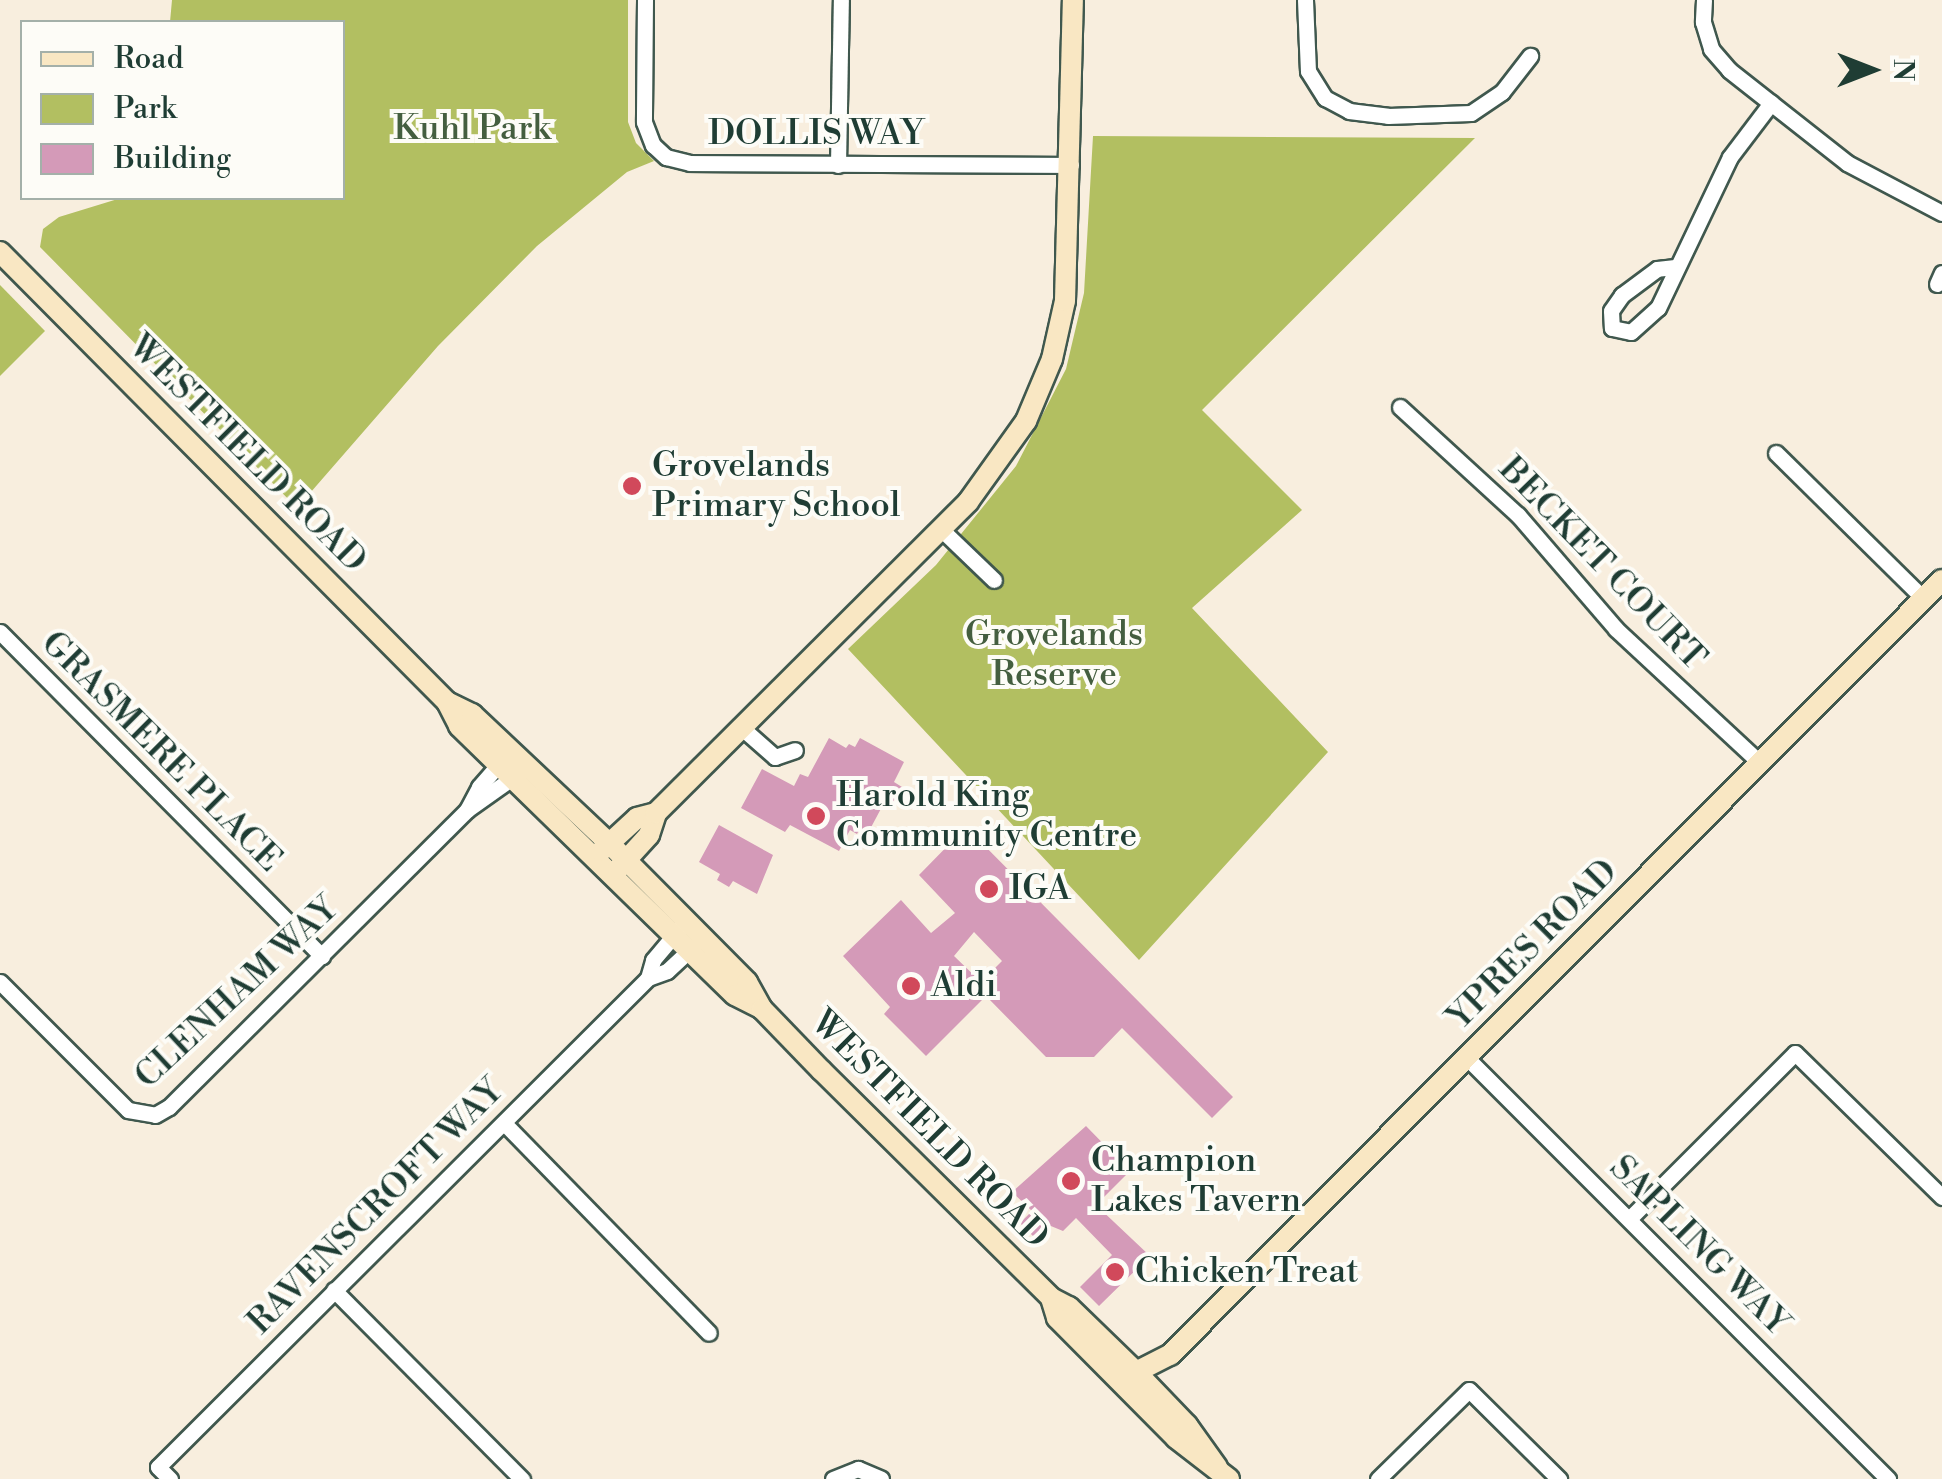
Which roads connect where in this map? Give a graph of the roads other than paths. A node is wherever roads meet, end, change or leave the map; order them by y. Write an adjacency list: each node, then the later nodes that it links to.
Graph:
1 (645, 0): 8 (street, DOLLIS WAY)
2 (841, 0): 8 (street)
3 (1074, 0): 9 (street)
4 (1305, 0): 6 (street)
5 (1704, 0): 7 (street)
6 (1530, 56)
7 (1772, 103): 10 (street); 12 (street)
8 (838, 165): 9 (street, DOLLIS WAY)
9 (1072, 165): 15 (street)
10 (1942, 213)
11 (0, 252): 23 (street, WESTFIELD ROAD)
12 (1675, 267): 12 (street)
13 (1400, 407): 22 (street, BECKET COURT)
14 (1776, 453): 18 (street)
15 (942, 530): 16 (street); 20 (street)
16 (994, 580)
17 (1942, 580): 18 (street, YPRES ROAD)
18 (1924, 598): 22 (street, YPRES ROAD)
19 (0, 632): 28 (street, GRASMERE PLACE)
20 (742, 728): 21 (street); 24 (street)
21 (795, 750)
22 (1760, 764): 30 (street, YPRES ROAD)
23 (511, 765): 25 (street, WESTFIELD ROAD); 28 (street, CLENHAM WAY)
24 (656, 813): 25 (street); 26 (street)
25 (602, 850): 26 (street, WESTFIELD ROAD)
26 (619, 867): 27 (street, WESTFIELD ROAD)
27 (688, 936): 31 (street, RAVENSCROFT WAY); 37 (street, WESTFIELD ROAD)
28 (322, 956): 29 (street, CLENHAM WAY)
29 (0, 982)
30 (1466, 1058): 33 (street, SAPLING WAY); 36 (street, YPRES ROAD)
31 (504, 1123): 34 (street, RAVENSCROFT WAY); 35 (street)
32 (1942, 1197): 33 (street)
33 (1630, 1218): 46 (street, SAPLING WAY)
34 (334, 1290): 40 (street, RAVENSCROFT WAY); 41 (street)
35 (709, 1333)
36 (1170, 1355): 37 (street, YPRES ROAD); 38 (street, YPRES ROAD)
37 (1131, 1378): 38 (street, WESTFIELD ROAD)
38 (1148, 1396): 39 (street, WESTFIELD ROAD)
39 (1223, 1473)
40 (158, 1475)
41 (522, 1479)
42 (833, 1479): 43 (street)
43 (881, 1479)
44 (1378, 1479): 45 (street)
45 (1559, 1479)
46 (1888, 1479)

